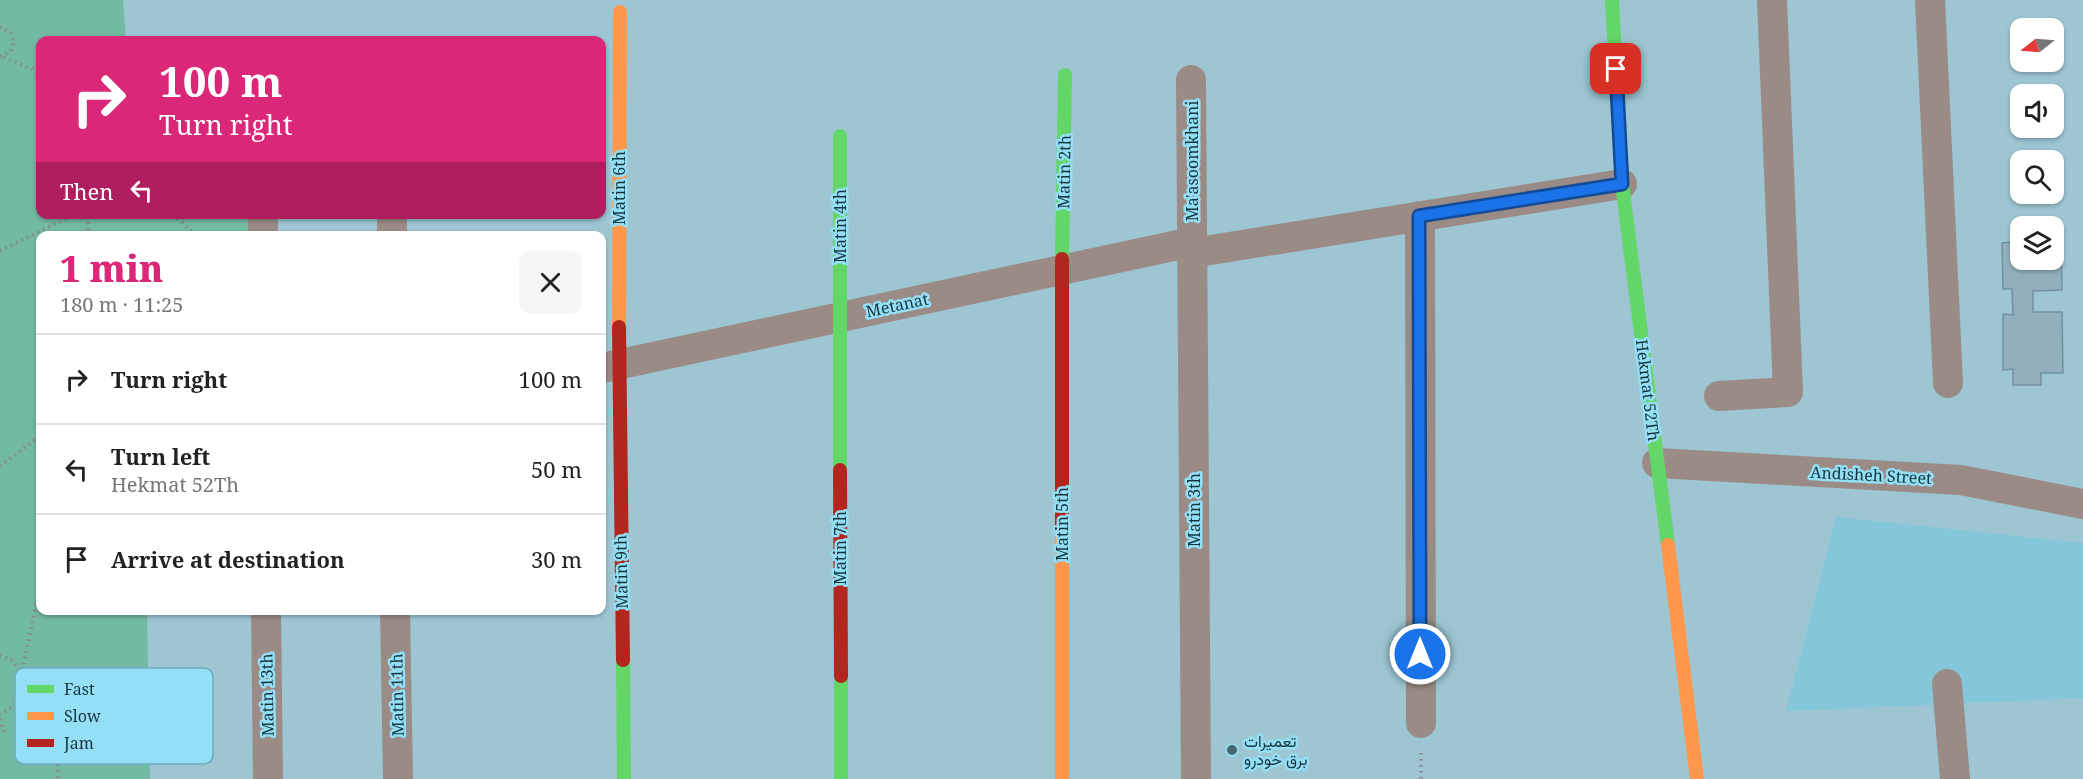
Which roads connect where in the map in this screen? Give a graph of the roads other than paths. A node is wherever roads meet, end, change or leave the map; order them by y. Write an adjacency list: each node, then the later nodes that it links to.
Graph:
1 (1612, 0): 8 (street, Hekmat 52Th)
2 (1772, 0): 15 (street)
3 (1930, 0): 14 (street)
4 (620, 12): 13 (street, Matin 6th)
5 (1065, 75): 11 (street, Matin 2th)
6 (1191, 80): 10 (street, Ma'asoomkhani)
7 (840, 136): 12 (street, Matin 4th)
8 (1622, 184): 9 (street, Metanat); 16 (street, Hekmat 52Th)
9 (1419, 216): 10 (street, Metanat); 21 (street)
10 (1192, 247): 11 (street, Metanat); 27 (street, Matin 3th)
11 (1062, 269): 12 (street, Metanat); 26 (street, Matin 5th)
12 (839, 317): 13 (street, Metanat); 25 (street, Matin 7th)
13 (610, 366): 24 (street, Matin 9th)
14 (1948, 383)
15 (1719, 396)
16 (1657, 464): 17 (street, Andisheh Street); 28 (street, Hekmat 52Th)
17 (2083, 504)
18 (266, 615): 22 (street, Matin 13th)
19 (395, 615): 23 (street, Matin 11th)
20 (1947, 684): 29 (street)
21 (1421, 723)
22 (268, 779)
23 (398, 779)
24 (624, 779)
25 (841, 779)
26 (1062, 779)
27 (1196, 779)
28 (1697, 779)
29 (1955, 779)

